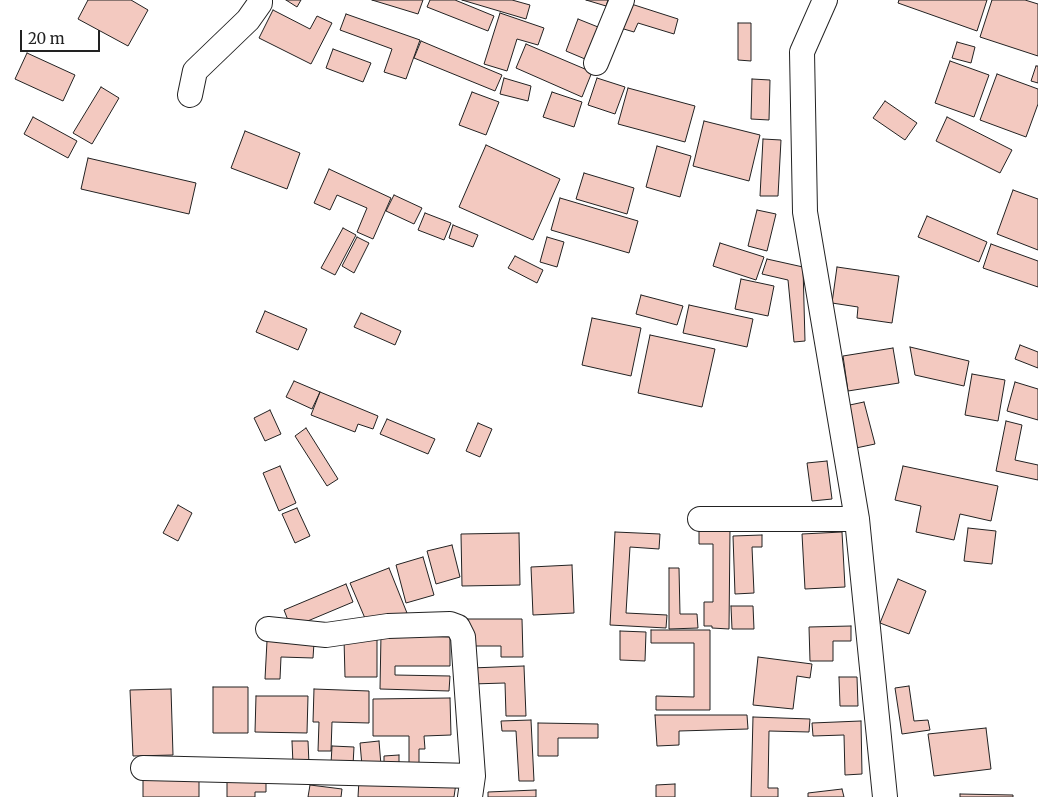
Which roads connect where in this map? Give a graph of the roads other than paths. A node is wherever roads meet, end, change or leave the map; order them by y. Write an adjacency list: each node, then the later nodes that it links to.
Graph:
1 (260, 0): 5 (street)
2 (622, 0): 4 (street)
3 (825, 0): 7 (street)
4 (596, 63)
5 (190, 95)
6 (700, 519): 7 (street)
7 (858, 519): 11 (street)
8 (268, 629): 10 (street)
9 (143, 768): 10 (street)
10 (472, 786)
11 (885, 797)

